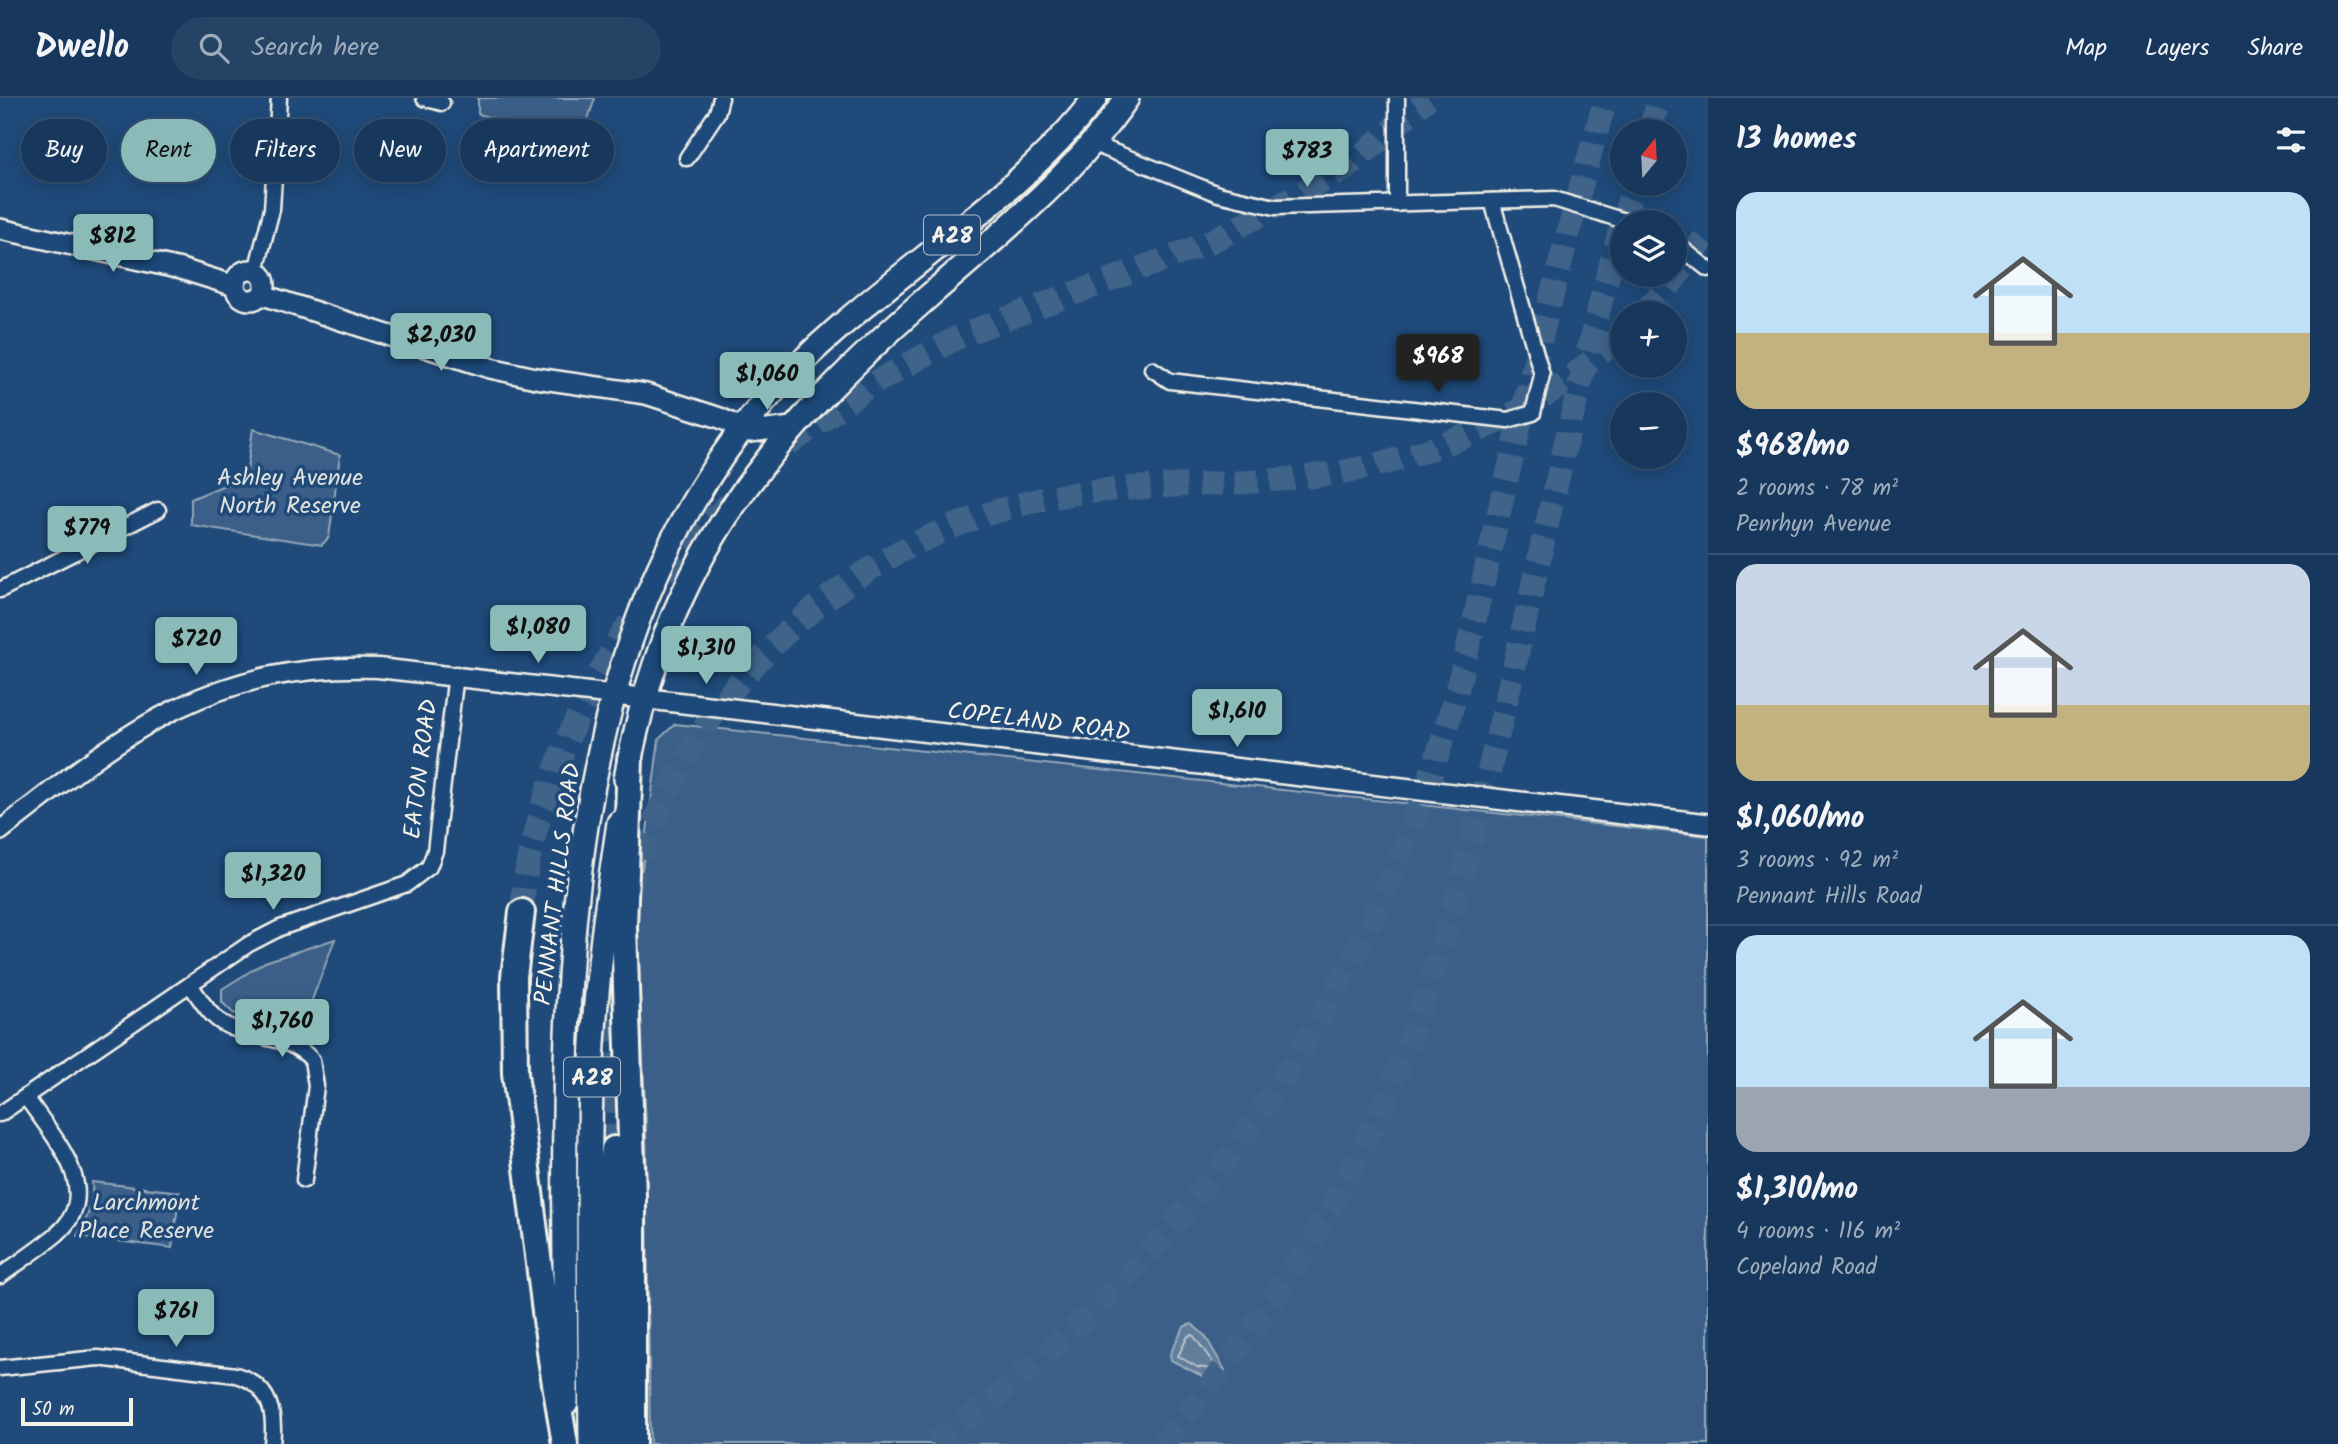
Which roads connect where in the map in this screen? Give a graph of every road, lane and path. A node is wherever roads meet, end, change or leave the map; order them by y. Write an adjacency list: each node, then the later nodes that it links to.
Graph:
1 (279, 98): 16 (street)
2 (424, 98): 7 (street)
3 (721, 98): 9 (street)
4 (1095, 98): 21 (highway, PENNANT HILLS ROAD / A28)
5 (1127, 98): 8 (highway, PENNANT HILLS ROAD / A28)
6 (1397, 98): 11 (street)
7 (442, 103)
8 (1094, 144): 11 (street); 20 (highway, PENNANT HILLS ROAD / A28)
9 (687, 158)
10 (1492, 201): 11 (street); 12 (street); 19 (street)
11 (1397, 204)
12 (1610, 216)
13 (0, 229): 17 (main road)
14 (1687, 252): 15 (street)
15 (1708, 269)
16 (256, 271): 17 (main road); 18 (main road)
17 (235, 286): 18 (main road)
18 (263, 295): 21 (main road)
19 (1152, 369)
20 (792, 427): 21 (main road); 26 (highway, PENNANT HILLS ROAD / A28)
21 (741, 429): 25 (highway, PENNANT HILLS ROAD / A28)
22 (158, 510): 23 (street)
23 (0, 590)
24 (456, 674): 25 (street, EATON ROAD); 29 (street); 31 (street, EATON ROAD)
25 (615, 695): 26 (main road, COPELAND ROAD); 39 (highway, PENNANT HILLS ROAD / A28)
26 (646, 698): 27 (highway, PENNANT HILLS ROAD / A28); 28 (main road, COPELAND ROAD)
27 (630, 759): 40 (highway, PENNANT HILLS ROAD / A28); 42 (highway)
28 (1708, 824)
29 (0, 831)
30 (522, 912): 39 (highway)
31 (191, 986): 32 (street, EATON ROAD); 35 (street)
32 (26, 1097): 33 (street, EATON ROAD); 36 (street)
33 (0, 1114)
34 (614, 1149): 41 (highway)
35 (304, 1180)
36 (0, 1276)
37 (0, 1368): 38 (street)
38 (272, 1444)
39 (566, 1444)
40 (591, 1444)
41 (611, 1444)
42 (633, 1444)

